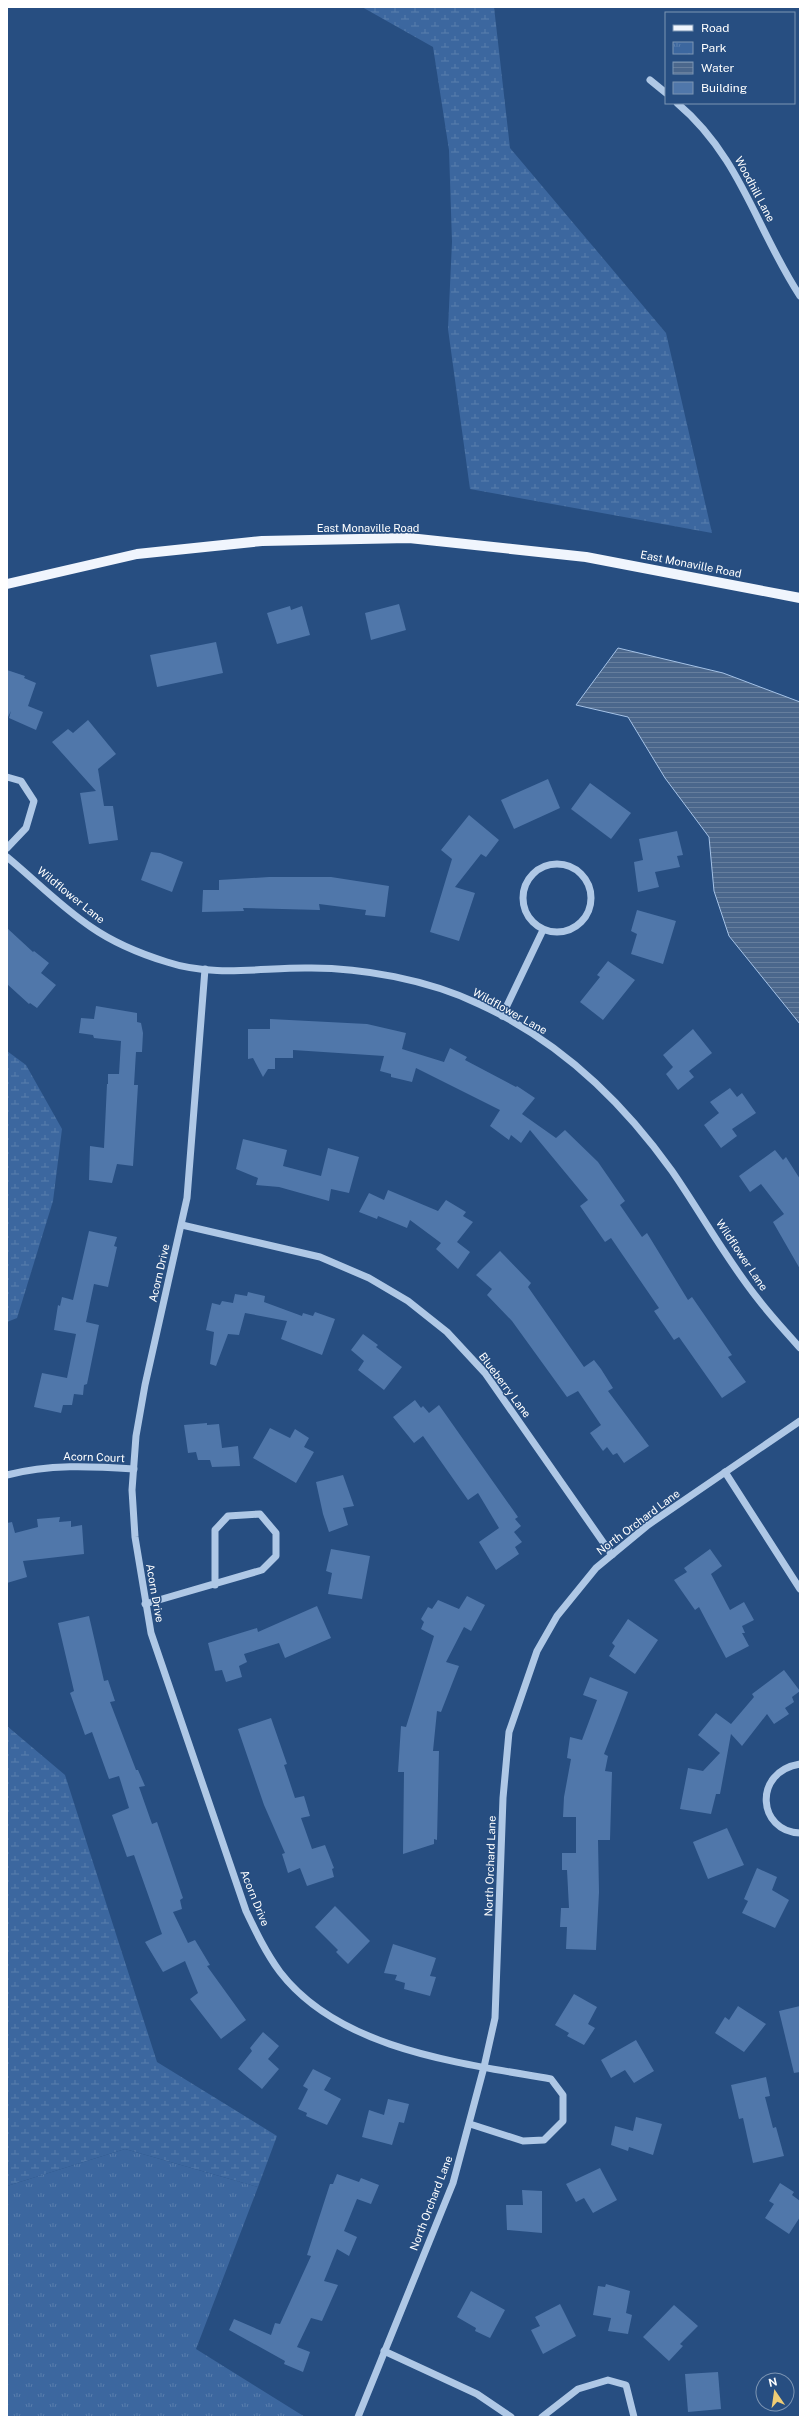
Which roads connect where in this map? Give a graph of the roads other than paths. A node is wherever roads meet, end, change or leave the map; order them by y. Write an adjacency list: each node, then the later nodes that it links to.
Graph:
1 (650, 80): 2 (street)
2 (665, 92)
3 (678, 104): 4 (street, Woodhill Lane)
4 (800, 296)
5 (7, 584): 6 (main road, East Monaville Road)
6 (800, 598)
7 (7, 777): 8 (street)
8 (7, 848)
9 (7, 857): 11 (street, Wildflower Lane)
10 (543, 930): 10 (street); 12 (street)
11 (205, 969): 12 (street, Wildflower Lane); 13 (street, Acorn Drive)
12 (502, 1016): 14 (street, Wildflower Lane)
13 (182, 1225): 16 (street, Acorn Drive); 19 (street, Blueberry Lane)
14 (800, 1348)
15 (800, 1421): 17 (street, North Orchard Lane)
16 (134, 1469): 18 (street, Acorn Court); 22 (street, Acorn Drive)
17 (725, 1472): 19 (street, North Orchard Lane); 21 (street)
18 (7, 1475)
19 (612, 1555): 25 (street, North Orchard Lane)
20 (215, 1585): 20 (street); 22 (street)
21 (800, 1589)
22 (145, 1604): 25 (street, Acorn Drive)
23 (800, 1764): 24 (street)
24 (800, 1833)
25 (484, 2067): 26 (street, North Orchard Lane); 26 (street, Acorn Drive)
26 (470, 2124): 27 (street, North Orchard Lane)
27 (384, 2351): 28 (street, North Orchard Lane); 29 (street)
28 (358, 2417)
29 (511, 2417)
30 (542, 2417): 31 (street)
31 (634, 2417)

